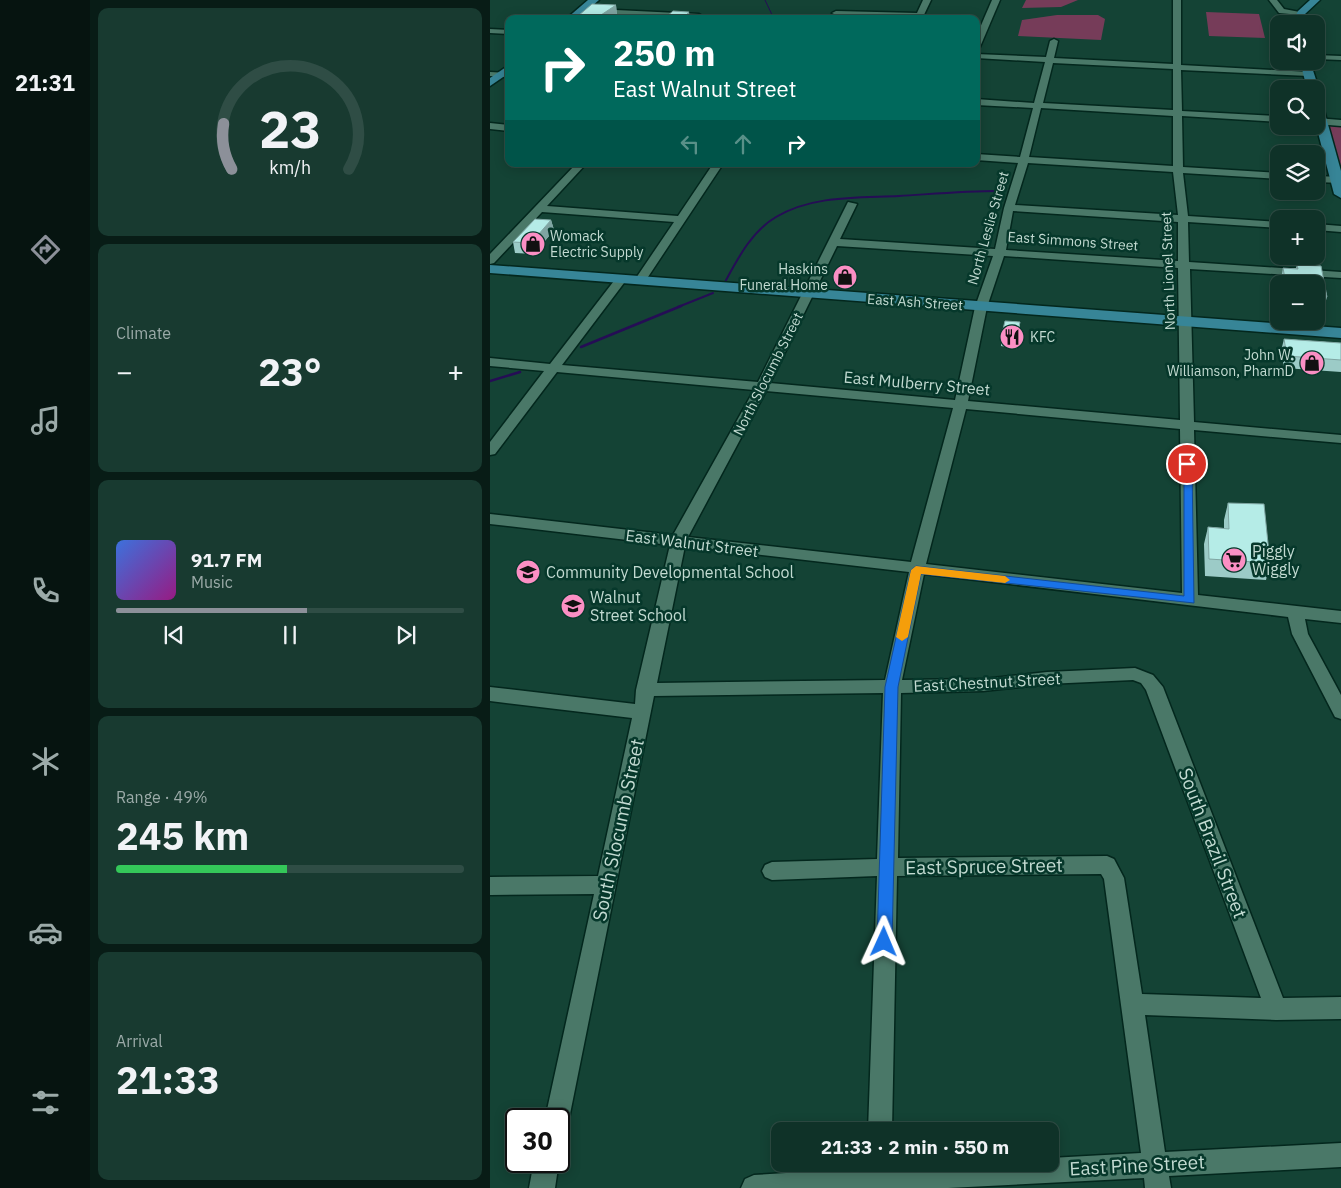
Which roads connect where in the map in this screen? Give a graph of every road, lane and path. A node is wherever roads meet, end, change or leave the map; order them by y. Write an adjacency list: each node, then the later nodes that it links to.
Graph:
1 (594, 0): 7 (main road)
2 (927, 0): 13 (street)
3 (996, 0): 16 (street)
4 (1177, 0): 22 (street, North Lionel Street)
5 (1274, 0): 9 (street)
6 (1315, 0): 9 (main road)
7 (582, 10): 10 (main road); 11 (street)
8 (835, 13): 12 (street)
9 (1301, 13)
10 (575, 15)
11 (657, 15)
12 (877, 15)
13 (920, 15)
14 (490, 31): 15 (street)
15 (505, 32)
16 (980, 38)
17 (1054, 41): 21 (street, North Leslie Street)
18 (980, 56): 21 (street)
19 (1325, 57): 20 (street)
20 (1341, 58)
21 (1048, 60): 22 (street); 29 (street, North Leslie Street)
22 (1179, 68): 25 (street); 30 (street, North Lionel Street)
23 (1308, 70): 25 (main road)
24 (502, 73): 27 (main road)
25 (1309, 74): 26 (main road)
26 (1311, 80)
27 (490, 83)
28 (980, 102): 29 (street)
29 (1036, 106): 30 (street); 38 (street, North Leslie Street)
30 (1178, 114): 31 (street); 41 (street, North Lionel Street)
31 (1270, 119)
32 (1325, 122): 33 (street)
33 (1341, 123)
34 (490, 126): 35 (street)
35 (505, 128)
36 (1323, 135): 44 (main road)
37 (980, 157): 38 (street)
38 (1024, 160): 41 (street); 47 (street, North Leslie Street)
39 (578, 167): 48 (street)
40 (716, 167): 50 (street)
41 (1178, 170): 42 (street); 49 (street, North Lionel Street)
42 (1270, 175)
43 (1325, 179): 44 (street)
44 (1339, 180): 45 (main road)
45 (1341, 194)
46 (852, 204): 54 (street, North Slocumb Street)
47 (1009, 208): 49 (street); 55 (street, North Leslie Street)
48 (541, 209): 50 (street); 56 (street)
49 (1182, 218): 51 (street); 57 (street, North Lionel Street)
50 (682, 219): 61 (street)
51 (1270, 224)
52 (1325, 228): 53 (street)
53 (1341, 229)
54 (833, 242): 55 (street, East Simmons Street); 62 (street, North Slocumb Street)
55 (1000, 252): 57 (street, East Simmons Street); 63 (street, North Leslie Street)
56 (490, 261)
57 (1184, 263): 59 (street, East Simmons Street); 64 (street, North Lionel Street)
58 (490, 269): 60 (main road, East Ash Street)
59 (1341, 275)
60 (621, 279): 61 (main road, East Ash Street); 67 (street)
61 (640, 281): 62 (main road, East Ash Street)
62 (809, 294): 63 (main road, East Ash Street); 68 (street, North Slocumb Street)
63 (981, 307): 64 (main road, East Ash Street); 69 (street, North Leslie Street)
64 (1185, 322): 65 (main road, East Ash Street); 70 (street, North Lionel Street)
65 (1341, 333)
66 (490, 362): 67 (street, East Mulberry Street)
67 (554, 368): 68 (street, East Mulberry Street); 72 (street)
68 (762, 387): 69 (street, East Mulberry Street); 74 (street, North Slocumb Street)
69 (961, 404): 70 (street, East Mulberry Street); 75 (street, North Leslie Street)
70 (1186, 425): 71 (street, East Mulberry Street); 76 (street, North Lionel Street)
71 (1341, 438)
72 (490, 451)
73 (490, 519): 74 (street, East Walnut Street)
74 (678, 541): 75 (street, East Walnut Street); 81 (street, South Slocumb Street)
75 (916, 570): 76 (street, East Walnut Street); 80 (street, North Leslie Street)
76 (1190, 600): 77 (street, East Walnut Street)
77 (1296, 613): 78 (street, East Walnut Street); 84 (street)
78 (1341, 617)
79 (1147, 679): 80 (street, East Chestnut Street); 91 (street, South Brazil Street)
80 (892, 687): 81 (street, East Chestnut Street); 85 (street, North Leslie Street)
81 (645, 690): 83 (street, South Slocumb Street)
82 (490, 694): 83 (street)
83 (642, 712): 87 (street, South Slocumb Street)
84 (1341, 712)
85 (886, 867): 86 (street, East Spruce Street); 89 (street, East Spruce Street); 93 (street, North Leslie Street)
86 (772, 871)
87 (607, 885): 88 (street); 92 (street, South Slocumb Street)
88 (490, 886)
89 (1133, 1004): 91 (street); 95 (street)
90 (1341, 1008): 91 (street)
91 (1276, 1009)
92 (558, 1108)
93 (880, 1122)
94 (1341, 1155): 95 (street, East Pine Street)
95 (1154, 1163): 97 (street, East Pine Street); 100 (street)
96 (545, 1173): 98 (street)
97 (879, 1177): 99 (street, East Pine Street)
98 (542, 1188)
99 (754, 1188)
100 (1158, 1188)

